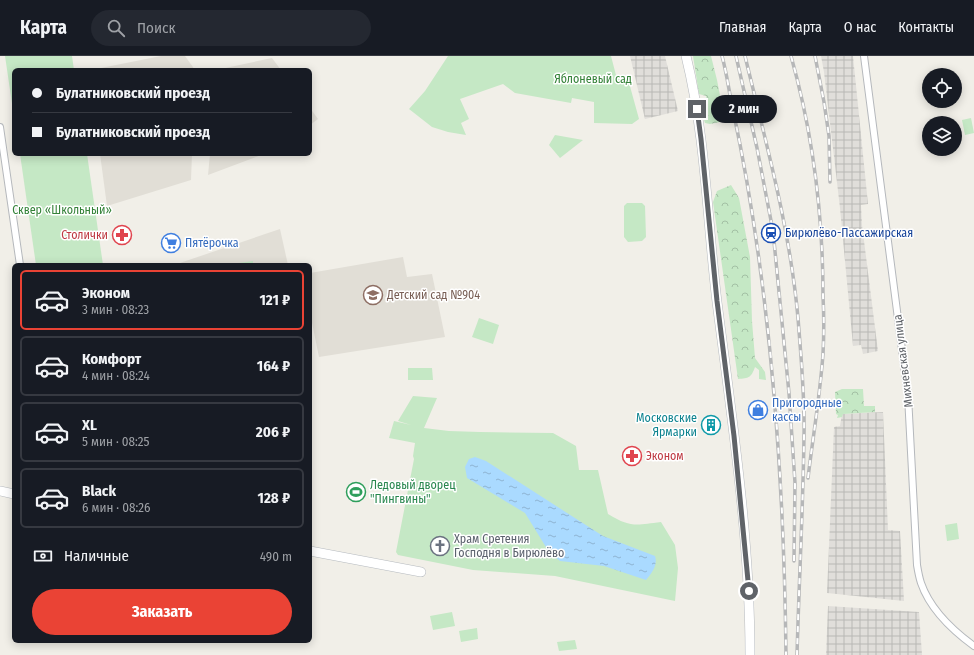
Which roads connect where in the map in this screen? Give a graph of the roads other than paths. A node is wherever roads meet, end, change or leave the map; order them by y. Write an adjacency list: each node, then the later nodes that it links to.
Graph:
1 (686, 56): 10 (street)
2 (864, 56): 9 (street, Михневская улица)
3 (0, 127): 4 (street)
4 (20, 263)
5 (0, 491): 6 (street)
6 (12, 494)
7 (312, 551): 8 (street)
8 (421, 572)
9 (974, 646)
10 (750, 655)

